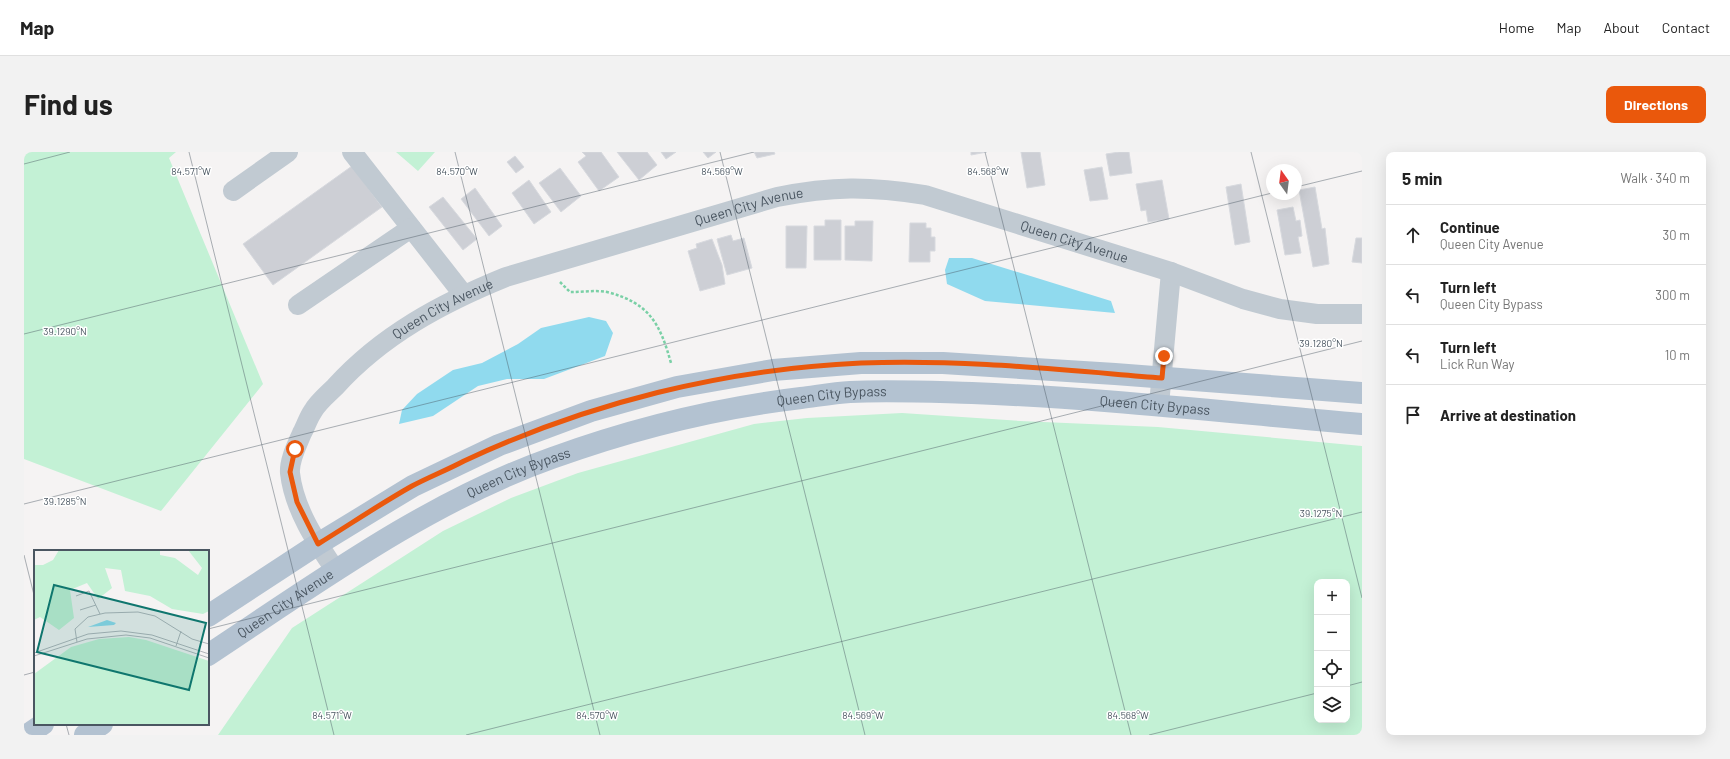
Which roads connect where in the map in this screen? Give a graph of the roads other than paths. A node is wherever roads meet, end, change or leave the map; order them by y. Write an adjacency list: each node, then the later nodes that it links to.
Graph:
1 (288, 152): 3 (street)
2 (352, 152): 4 (street)
3 (233, 191)
4 (411, 228): 6 (street); 7 (street)
5 (1170, 272): 6 (street, Queen City Avenue); 8 (street, Queen City Avenue); 9 (street)
6 (463, 294): 13 (street, Queen City Avenue)
7 (298, 305)
8 (1362, 314)
9 (1162, 378): 10 (main road); 11 (street); 13 (main road, Queen City Bypass)
10 (1362, 393)
11 (1160, 405): 12 (main road, Queen City Bypass); 14 (main road, Queen City Bypass)
12 (1362, 424)
13 (318, 544): 14 (street, Queen City Avenue); 15 (main road)
14 (336, 571): 16 (main road, Queen City Avenue)
15 (209, 615)
16 (209, 654)
17 (42, 725): 19 (main road)
18 (100, 725): 20 (main road)
19 (27, 735)
20 (85, 735)

